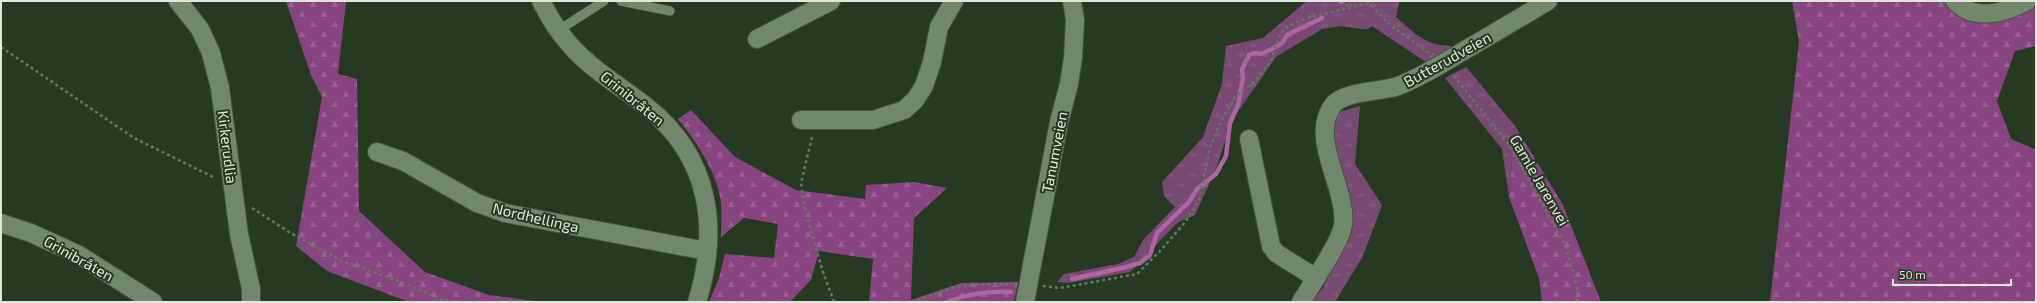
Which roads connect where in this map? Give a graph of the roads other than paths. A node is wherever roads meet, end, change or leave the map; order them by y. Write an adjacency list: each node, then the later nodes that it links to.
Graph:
1 (178, 1): 21 (street, Kirkerudlia)
2 (541, 1): 12 (street, Grinibråten)
3 (604, 1): 12 (lane)
4 (621, 1): 11 (lane)
5 (831, 1): 13 (street)
6 (954, 1): 14 (street)
7 (1072, 1): 23 (street, Tanumveien)
8 (1548, 1): 19 (street, Butterudveien)
9 (1955, 1): 10 (street)
10 (2027, 1)
11 (670, 11)
12 (559, 30): 18 (street, Grinibråten)
13 (757, 39)
14 (808, 121)
15 (1249, 139): 19 (street)
16 (376, 152): 18 (street, Nordhellinga)
17 (1, 223): 20 (street, Grinibråten)
18 (707, 251): 22 (street, Grinibråten)
19 (1316, 278): 24 (street, Butterudveien)
20 (153, 302)
21 (250, 302)
22 (696, 302)
23 (1025, 302)
24 (1301, 302)

